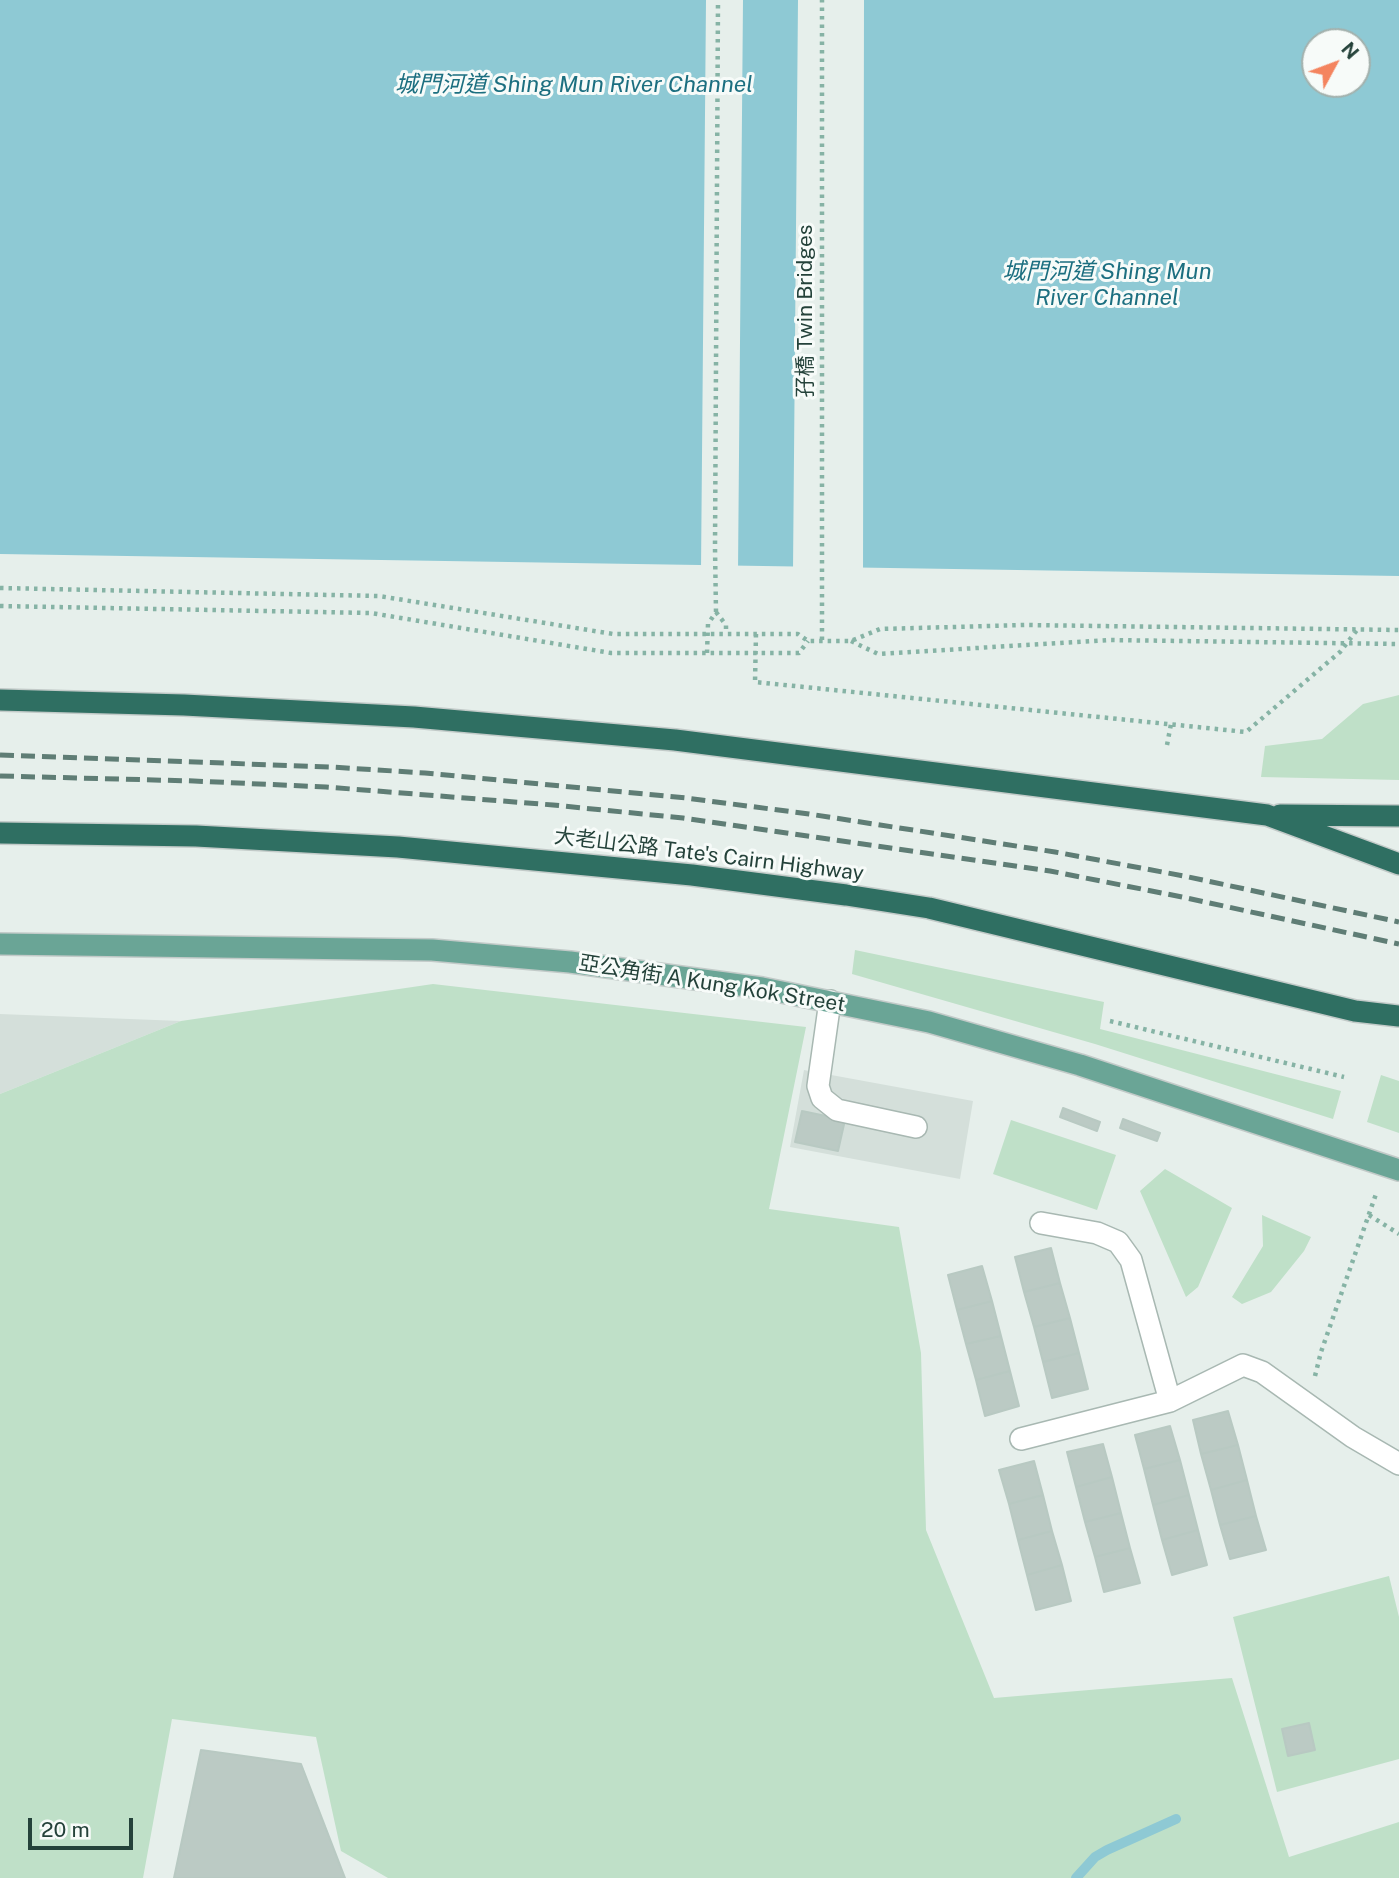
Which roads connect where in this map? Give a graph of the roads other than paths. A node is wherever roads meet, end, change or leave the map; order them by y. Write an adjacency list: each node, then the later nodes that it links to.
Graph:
1 (0, 700): 2 (highway)
2 (1267, 815): 3 (highway); 5 (highway)
3 (1399, 816)
4 (0, 833): 8 (highway, 大老山公路 Tate's Cairn Highway)
5 (1399, 864)
6 (0, 944): 7 (main road, 亞公角街 A Kung Kok Street)
7 (830, 1001): 11 (street); 12 (main road, 亞公角街 A Kung Kok Street)
8 (1355, 1012): 9 (highway, 大老山公路 Tate's Cairn Highway); 10 (highway)
9 (1399, 1016)
10 (1399, 1030)
11 (916, 1127)
12 (1399, 1171)
13 (1041, 1223): 14 (street)
14 (1170, 1401): 15 (street); 16 (street)
15 (1021, 1439)
16 (1399, 1464)

